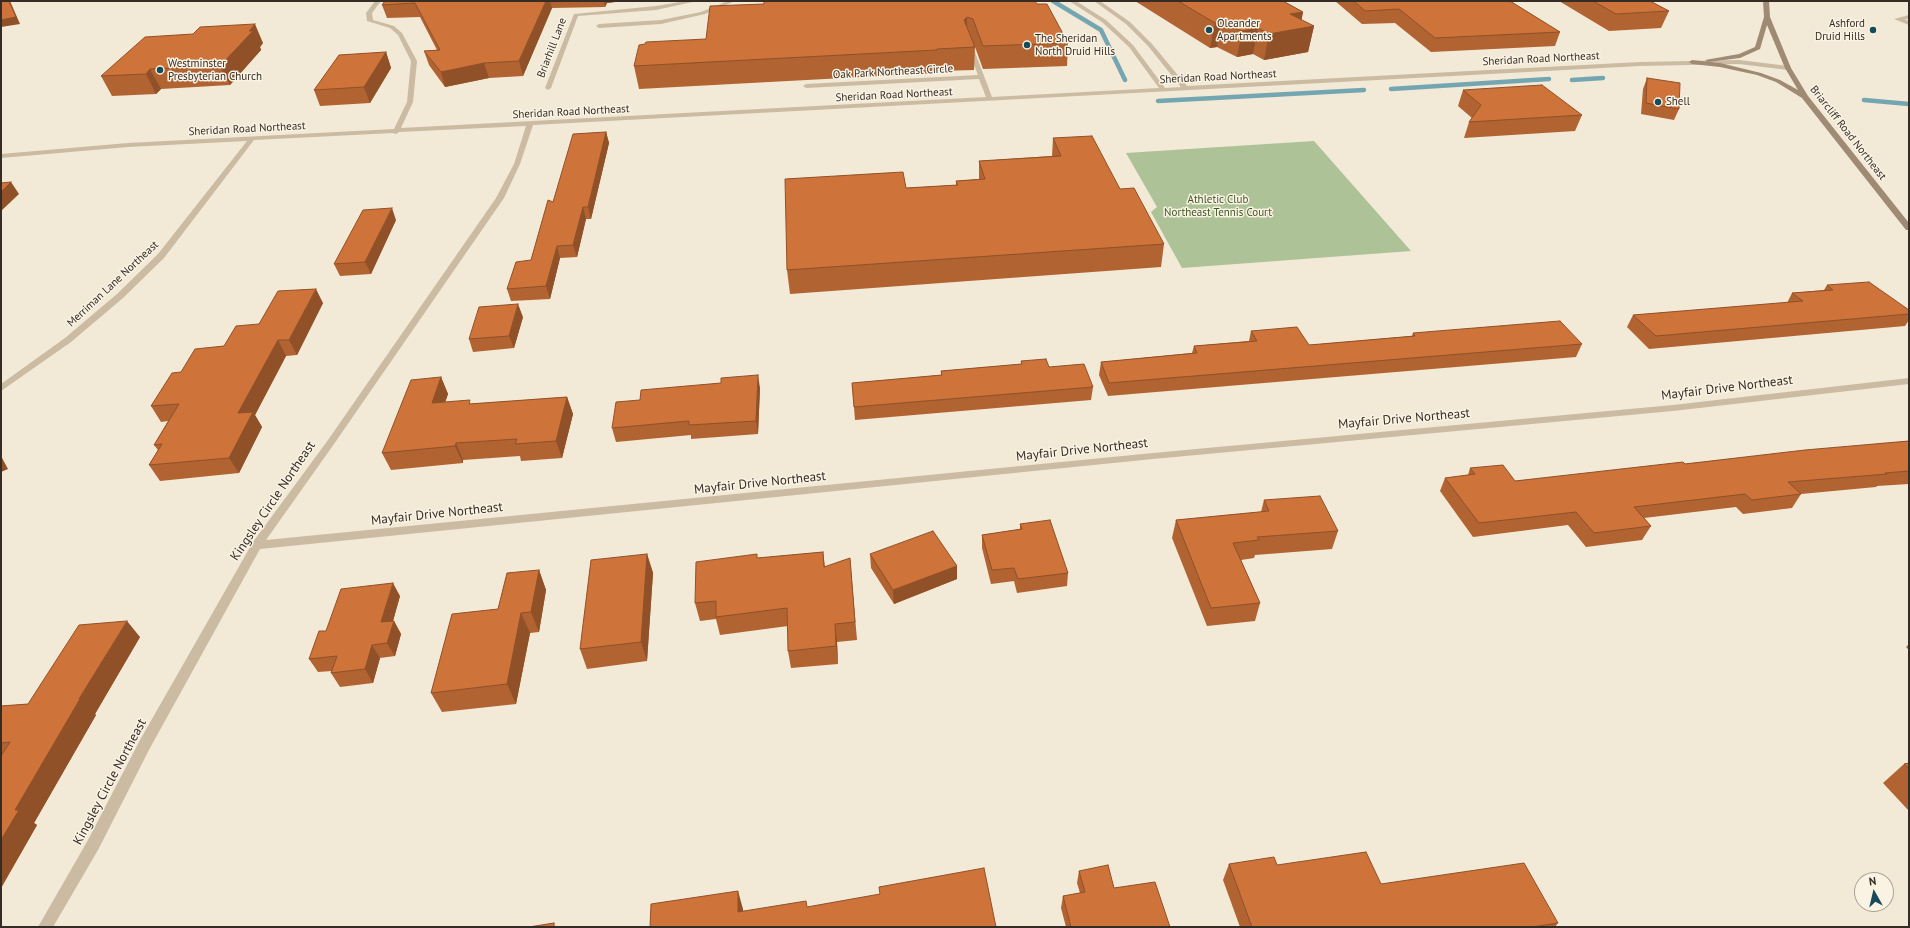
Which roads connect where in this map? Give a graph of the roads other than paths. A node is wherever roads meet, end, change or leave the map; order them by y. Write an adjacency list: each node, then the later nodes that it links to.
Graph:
1 (378, 1): 24 (street)
2 (694, 1): 7 (street, Briarhill Lane)
3 (732, 1): 11 (street)
4 (1072, 1): 20 (street)
5 (1097, 1): 19 (street)
6 (1766, 1): 8 (main road, Briarcliff Road Northeast)
7 (622, 11): 11 (street); 18 (street, Briarhill Lane)
8 (1767, 17): 14 (main road); 15 (main road, Briarcliff Road Northeast)
9 (1909, 17): 10 (street)
10 (1909, 23)
11 (619, 25): 12 (street)
12 (599, 26)
13 (968, 42): 16 (street)
14 (1692, 62): 15 (street, Sheridan Road Northeast); 19 (street, Sheridan Road Northeast); 21 (main road)
15 (1788, 68): 21 (main road, Briarcliff Road Northeast)
16 (981, 77): 17 (street, Oak Park Northeast Circle); 22 (street)
17 (806, 86)
18 (548, 88)
19 (1186, 89): 20 (street, Sheridan Road Northeast)
20 (1164, 90): 22 (street, Sheridan Road Northeast)
21 (1805, 97): 27 (main road, Briarcliff Road Northeast)
22 (990, 99): 23 (street, Sheridan Road Northeast)
23 (530, 124): 24 (street, Sheridan Road Northeast); 30 (street, Kingsley Circle Northeast)
24 (396, 132): 25 (street, Sheridan Road Northeast)
25 (252, 140): 26 (street, Sheridan Road Northeast); 29 (street, Merriman Lane Northeast)
26 (1, 156)
27 (1909, 228)
28 (1909, 381): 30 (street, Mayfair Drive Northeast)
29 (1, 388)
30 (257, 544): 31 (street, Kingsley Circle Northeast)
31 (45, 927)

